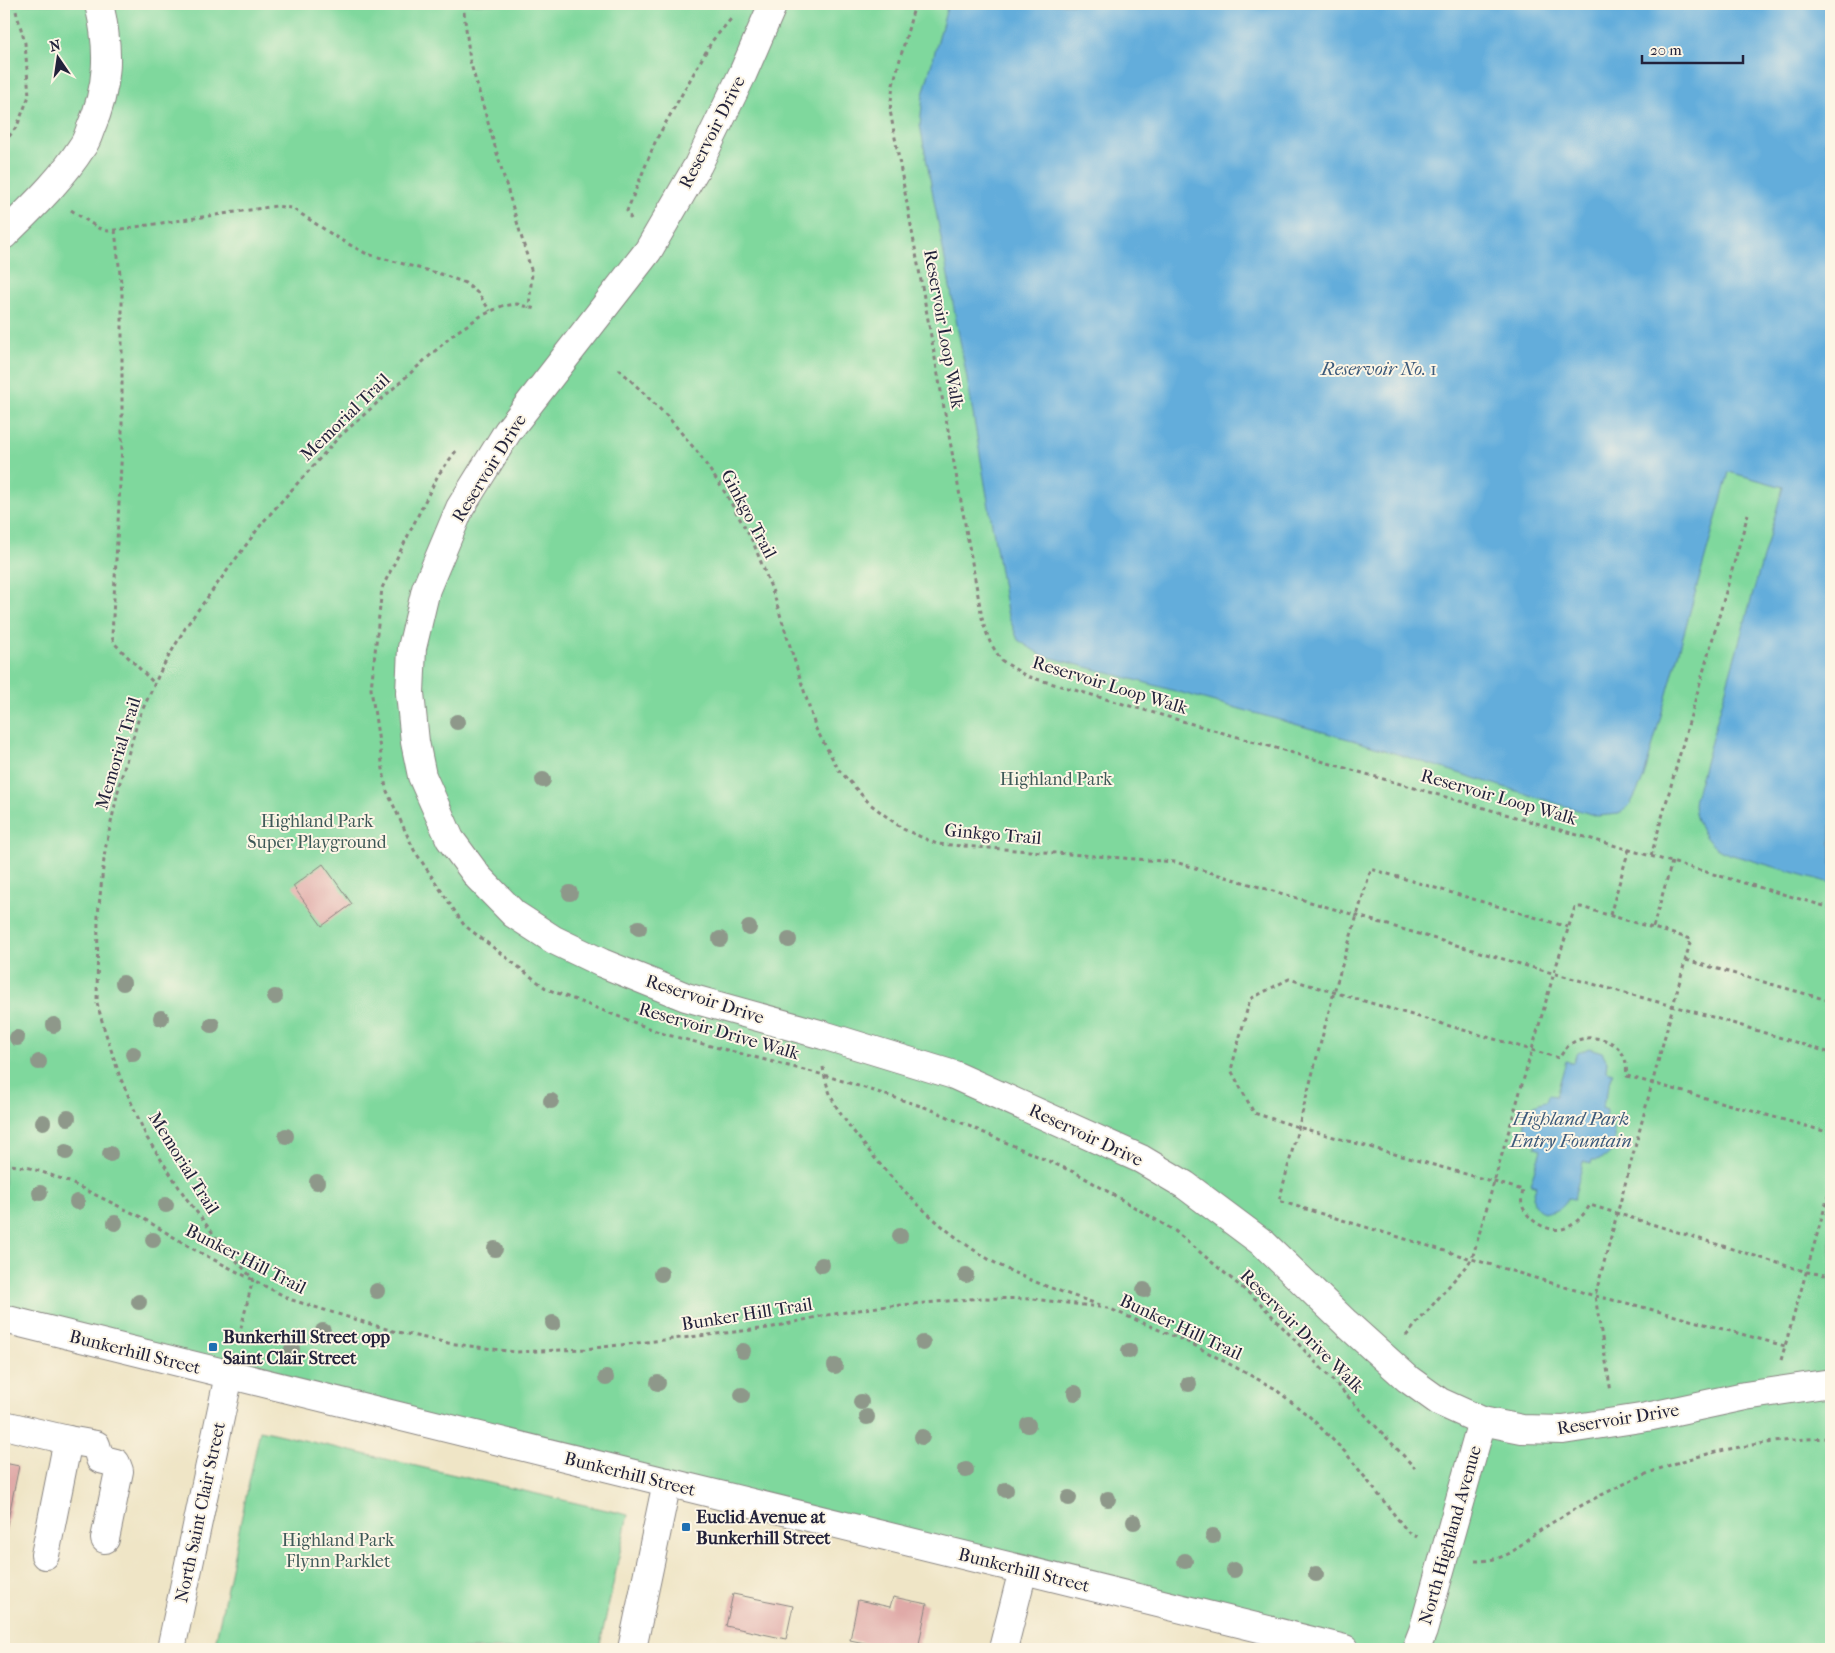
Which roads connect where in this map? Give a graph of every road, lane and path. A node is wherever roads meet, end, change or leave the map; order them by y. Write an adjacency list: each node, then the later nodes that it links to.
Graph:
1 (14, 4): 7 (path)
2 (99, 4): 8 (street)
3 (463, 4): 12 (path)
4 (773, 4): 11 (street, Reservoir Drive)
5 (915, 4): 19 (path, Reservoir Loop Walk)
6 (735, 14): 11 (path)
7 (4, 143)
8 (46, 192): 9 (path); 10 (street)
9 (115, 230): 14 (path); 18 (path)
10 (4, 235)
11 (648, 251): 32 (street, Reservoir Drive)
12 (529, 308): 13 (path, Memorial Trail); 14 (path, Memorial Trail)
13 (536, 309)
14 (490, 311): 18 (path, Memorial Trail)
15 (619, 370): 23 (path, Ginkgo Trail)
16 (461, 444): 35 (path, Reservoir Drive Walk)
17 (1748, 514): 20 (path)
18 (155, 684): 46 (path, Memorial Trail)
19 (1629, 849): 20 (path, Reservoir Loop Walk); 24 (path)
20 (1651, 856): 21 (path, Reservoir Loop Walk)
21 (1672, 862): 22 (path, Reservoir Loop Walk); 26 (path)
22 (1831, 908)
23 (1357, 915): 25 (path); 28 (path, Ginkgo Trail); 29 (path)
24 (1610, 915): 25 (path); 26 (path)
25 (1568, 928): 28 (path)
26 (1653, 928): 27 (path)
27 (1686, 960): 30 (path); 31 (path)
28 (1554, 973): 31 (path, Ginkgo Trail); 33 (path)
29 (1334, 992): 33 (path); 37 (path); 37 (path)
30 (1831, 1001)
31 (1674, 1005): 34 (path, Ginkgo Trail); 36 (path)
32 (823, 1035): 35 (path); 51 (street, Reservoir Drive)
33 (1531, 1051): 36 (path); 40 (path)
34 (1831, 1053)
35 (824, 1075): 48 (path); 60 (path, Reservoir Drive Walk)
36 (1652, 1083): 38 (path); 42 (path)
37 (1298, 1127): 40 (path); 43 (path)
38 (1831, 1133)
39 (4, 1164): 46 (path, Bunker Hill Trail)
40 (1493, 1182): 42 (path); 43 (path)
41 (1831, 1186): 44 (path)
42 (1617, 1214): 44 (path); 47 (path)
43 (1472, 1259): 47 (path); 51 (path)
44 (1806, 1272): 45 (path); 50 (path)
45 (1831, 1276)
46 (253, 1279): 48 (path, Bunker Hill Trail); 52 (path)
47 (1595, 1296): 50 (path); 56 (path)
48 (1108, 1308): 63 (path, Bunker Hill Trail)
49 (4, 1319): 52 (street, Bunkerhill Street)
50 (1785, 1346): 54 (path)
51 (1385, 1359): 55 (street, Reservoir Drive)
52 (232, 1362): 61 (street, Bunkerhill Street); 66 (street, North Saint Clair Street)
53 (1831, 1383): 54 (street, Reservoir Drive)
54 (1772, 1392): 56 (street, Reservoir Drive)
55 (1482, 1421): 56 (street, Reservoir Drive); 63 (street, North Highland Avenue)
56 (1616, 1421)
57 (4, 1426): 59 (street)
58 (1831, 1438): 63 (path, Bunker Hill Trail)
59 (68, 1440): 62 (street); 64 (street)
60 (1414, 1468)
61 (667, 1482): 65 (street, Bunkerhill Street); 67 (street)
62 (105, 1539)
63 (1445, 1554): 70 (street, North Highland Avenue)
64 (45, 1555)
65 (1023, 1570): 68 (street); 69 (street, Bunkerhill Street)
66 (171, 1649)
67 (632, 1649)
68 (1003, 1649)
69 (1345, 1649)
70 (1416, 1649)

